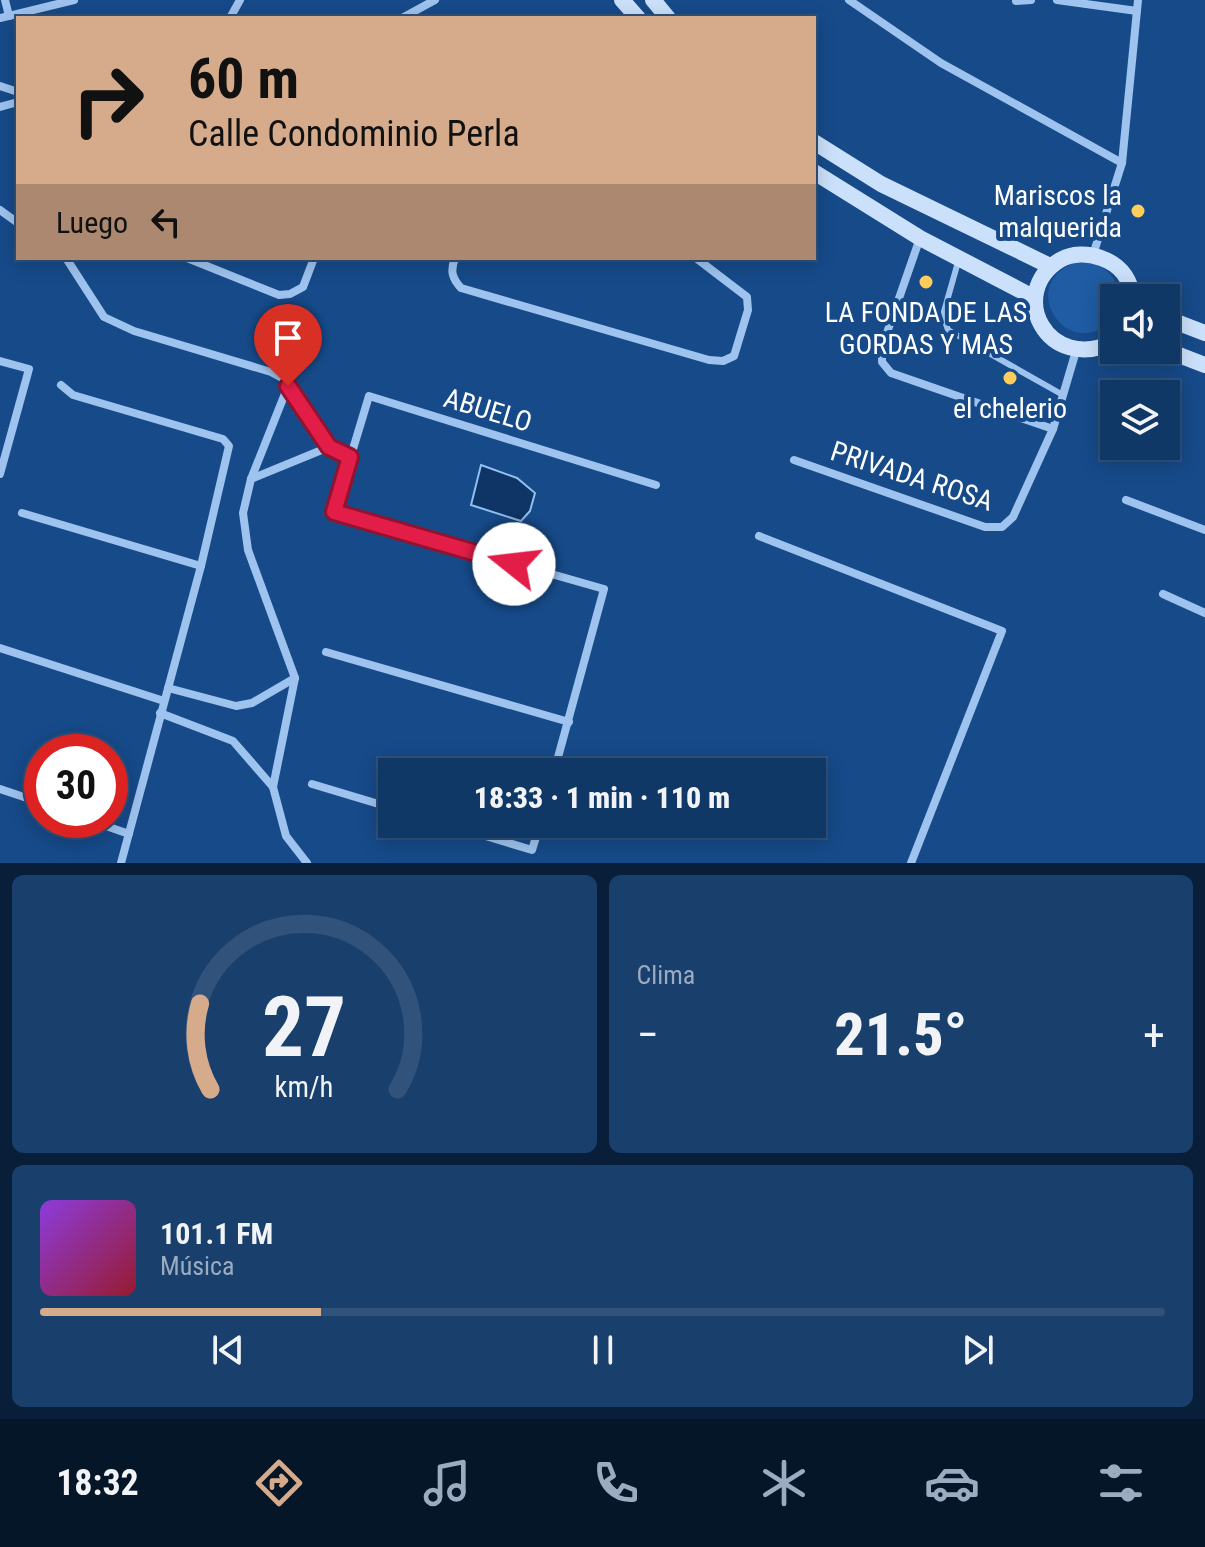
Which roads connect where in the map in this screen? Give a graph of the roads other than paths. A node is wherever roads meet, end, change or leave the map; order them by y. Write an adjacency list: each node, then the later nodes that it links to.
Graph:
1 (5, 0): 15 (street)
2 (74, 0): 15 (street)
3 (435, 0): 12 (street)
4 (622, 0): 13 (street)
5 (653, 0): 14 (street)
6 (849, 0): 17 (street)
7 (1031, 0): 10 (street)
8 (1057, 0): 11 (street)
9 (1138, 0): 11 (street)
10 (1016, 1)
11 (1137, 11): 17 (street)
12 (406, 16)
13 (636, 16)
14 (666, 16)
15 (5, 17)
16 (816, 143): 27 (street)
17 (1122, 163): 20 (street)
18 (816, 173): 19 (street)
19 (920, 238): 21 (street); 40 (street)
20 (1093, 255): 27 (street); 28 (street)
21 (959, 258): 29 (street); 39 (lane)
22 (67, 260): 38 (street)
23 (192, 260): 24 (street)
24 (313, 260)
25 (454, 260): 26 (street)
26 (699, 260)
27 (1050, 266): 29 (street)
28 (1130, 284)
29 (1035, 298): 33 (street)
30 (1180, 323): 31 (street)
31 (1205, 333)
32 (1100, 349): 33 (street)
33 (1076, 351): 39 (street)
34 (1180, 355): 36 (street)
35 (0, 361): 44 (street)
36 (1205, 365)
37 (61, 385): 51 (street)
38 (288, 386): 41 (street); 45 (street)
39 (1063, 395): 40 (street)
40 (1053, 429): 43 (street, PRIVADA ROSA)
41 (329, 447): 42 (street); 45 (street)
42 (350, 457): 46 (street, ABUELO); 60 (street)
43 (794, 460)
44 (0, 474)
45 (251, 479): 56 (street)
46 (656, 485)
47 (1126, 500): 49 (street)
48 (22, 513): 51 (street)
49 (1205, 530)
50 (759, 536): 72 (street)
51 (201, 566): 57 (street)
52 (1163, 594): 53 (street)
53 (1205, 613)
54 (0, 648): 58 (street)
55 (326, 652): 60 (street)
56 (295, 678): 57 (street); 63 (street)
57 (168, 688): 58 (street)
58 (164, 701): 59 (street)
59 (160, 713): 63 (street); 67 (street)
60 (569, 722): 61 (street)
61 (558, 758)
62 (312, 784): 66 (street)
63 (273, 787): 71 (street)
64 (0, 789): 65 (street)
65 (24, 797)
66 (378, 804)
67 (129, 834): 70 (street)
68 (492, 838): 69 (street)
69 (536, 838)
70 (121, 863)
71 (307, 863)
72 (911, 863)

